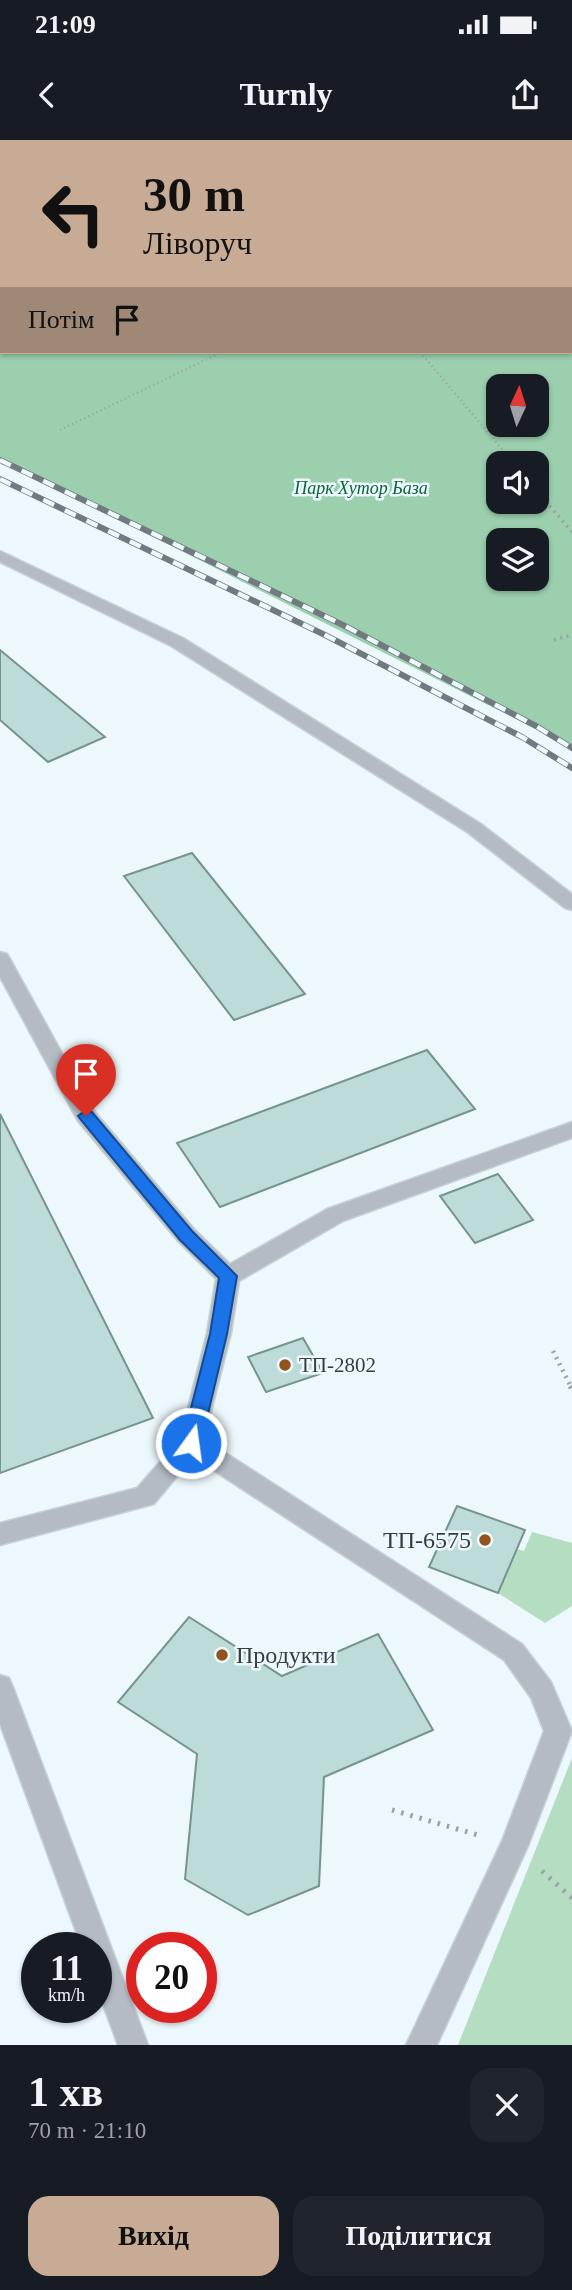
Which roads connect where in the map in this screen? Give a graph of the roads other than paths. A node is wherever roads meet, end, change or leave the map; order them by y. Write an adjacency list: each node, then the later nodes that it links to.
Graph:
1 (0, 556): 2 (street)
2 (572, 904)
3 (0, 959): 5 (street)
4 (572, 1130): 5 (street)
5 (228, 1276): 6 (street)
6 (191, 1443): 7 (street); 10 (street)
7 (0, 1534)
8 (0, 1687): 9 (street)
9 (133, 2045)
10 (421, 2045)

